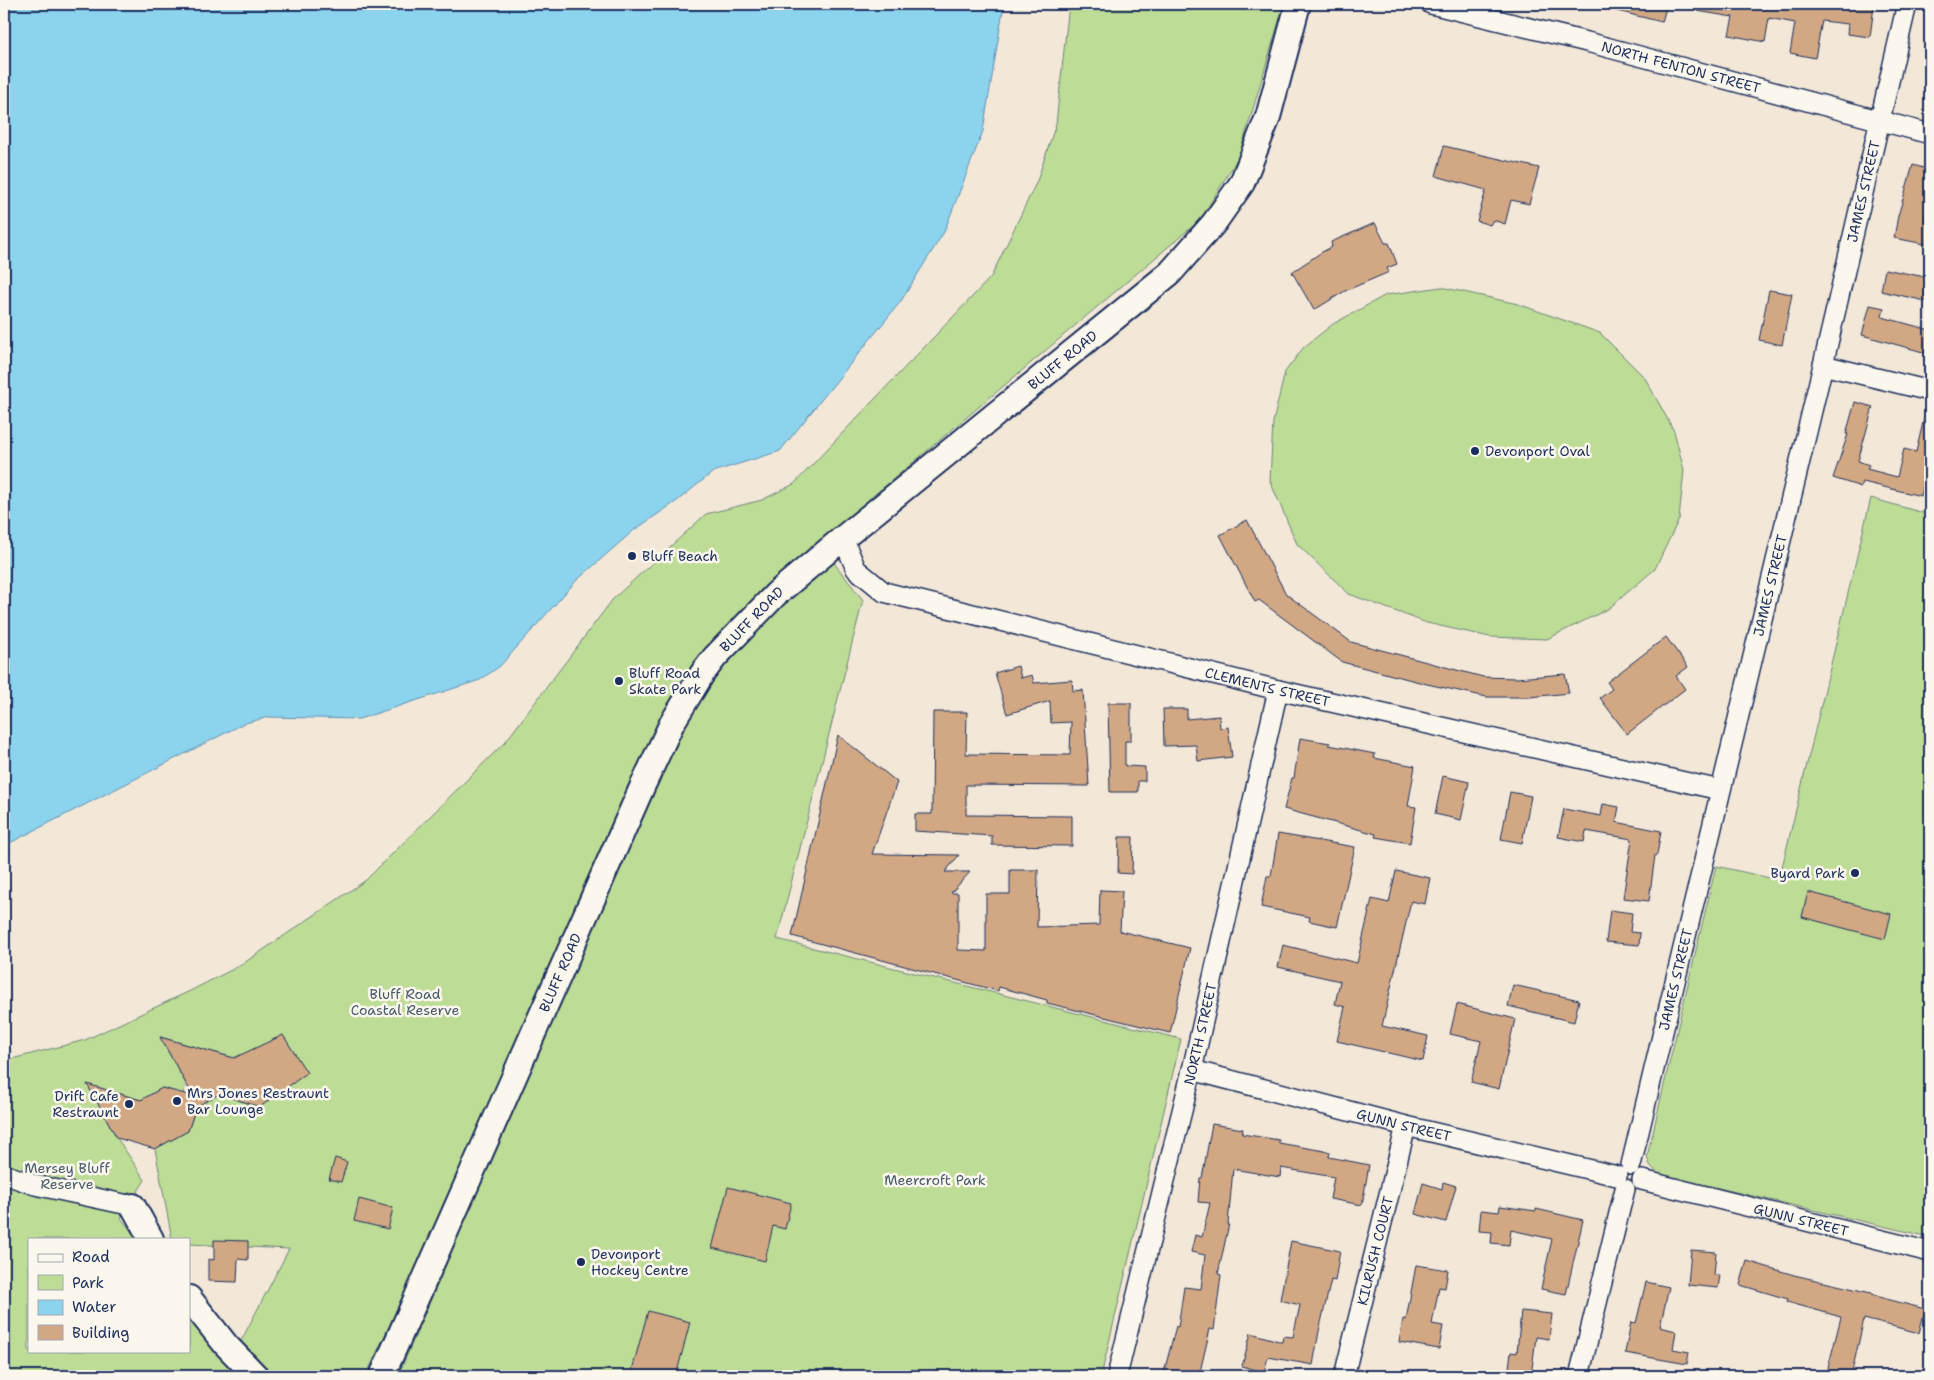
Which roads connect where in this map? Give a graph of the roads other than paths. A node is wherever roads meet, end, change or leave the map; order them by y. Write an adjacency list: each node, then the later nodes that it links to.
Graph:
1 (1298, 4): 8 (street, BLUFF ROAD)
2 (1907, 4): 4 (street, JAMES STREET)
3 (1442, 5): 4 (street, NORTH FENTON STREET)
4 (1879, 121): 5 (street, NORTH FENTON STREET); 6 (street, JAMES STREET)
5 (1930, 134)
6 (1824, 365): 7 (street); 10 (street, JAMES STREET)
7 (1930, 391)
8 (843, 538): 9 (street, CLEMENTS STREET); 20 (street, BLUFF ROAD)
9 (1278, 690): 10 (street, CLEMENTS STREET); 11 (street, NORTH STREET)
10 (1720, 790): 14 (street, JAMES STREET)
11 (1192, 1070): 12 (street, GUNN STREET); 21 (street, NORTH STREET)
12 (1406, 1126): 14 (street, GUNN STREET); 22 (street, KILRUSH COURT)
13 (4, 1174): 15 (street)
14 (1629, 1178): 17 (street, GUNN STREET); 23 (street, JAMES STREET)
15 (133, 1206): 16 (street)
16 (149, 1238)
17 (1930, 1252)
18 (190, 1299): 19 (street)
19 (256, 1376)
20 (382, 1376)
21 (1117, 1376)
22 (1344, 1376)
23 (1579, 1376)

